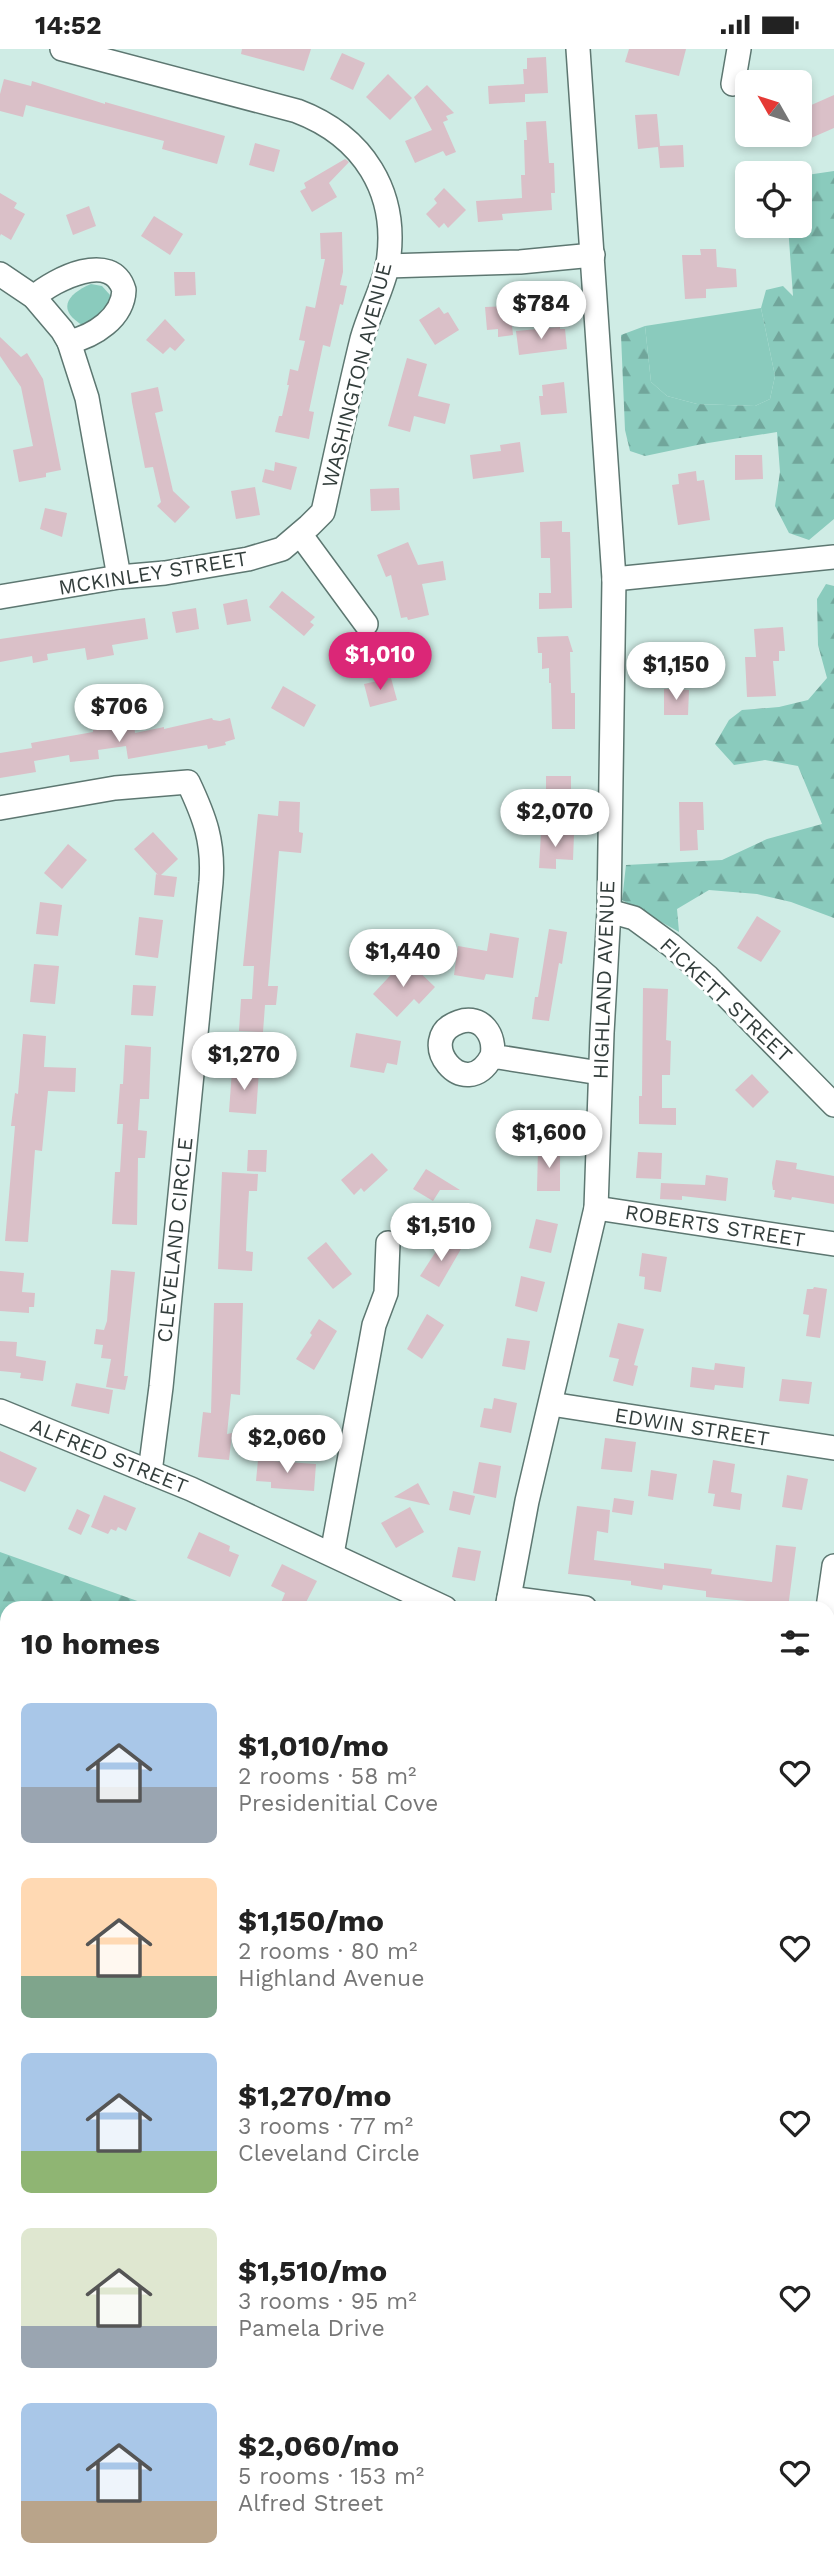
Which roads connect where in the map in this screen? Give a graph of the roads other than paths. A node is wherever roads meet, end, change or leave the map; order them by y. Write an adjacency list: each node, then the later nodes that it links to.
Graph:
1 (62, 49): 6 (street, WASHINGTON AVENUE)
2 (578, 49): 5 (street, HIGHLAND AVENUE)
3 (739, 49): 4 (street)
4 (733, 84)
5 (593, 255): 6 (street); 13 (street, HIGHLAND AVENUE)
6 (387, 266): 10 (street, WASHINGTON AVENUE)
7 (0, 275): 8 (street)
8 (34, 297): 9 (street); 9 (street)
9 (69, 342): 12 (street)
10 (300, 534): 12 (street, MCKINLEY STREET); 15 (street)
11 (834, 557): 13 (street)
12 (119, 577): 14 (street, MCKINLEY STREET)
13 (614, 579): 17 (street, HIGHLAND AVENUE)
14 (0, 597)
15 (366, 624)
16 (0, 808): 27 (street, CLEVELAND CIRCLE)
17 (609, 911): 19 (street, HIGHLAND AVENUE); 20 (street, FICKETT STREET)
18 (492, 1056): 19 (street)
19 (600, 1073): 21 (street, HIGHLAND AVENUE)
20 (834, 1105)
21 (596, 1208): 23 (street, ROBERTS STREET); 24 (street, HIGHLAND AVENUE)
22 (388, 1243): 28 (street)
23 (834, 1244)
24 (551, 1404): 26 (street, EDWIN STREET); 31 (street, HIGHLAND AVENUE)
25 (0, 1412): 27 (street, ALFRED STREET)
26 (834, 1448)
27 (150, 1472): 28 (street, ALFRED STREET)
28 (332, 1554): 30 (street, ALFRED STREET)
29 (834, 1566): 32 (street)
30 (428, 1601)
31 (508, 1601)
32 (829, 1601)

